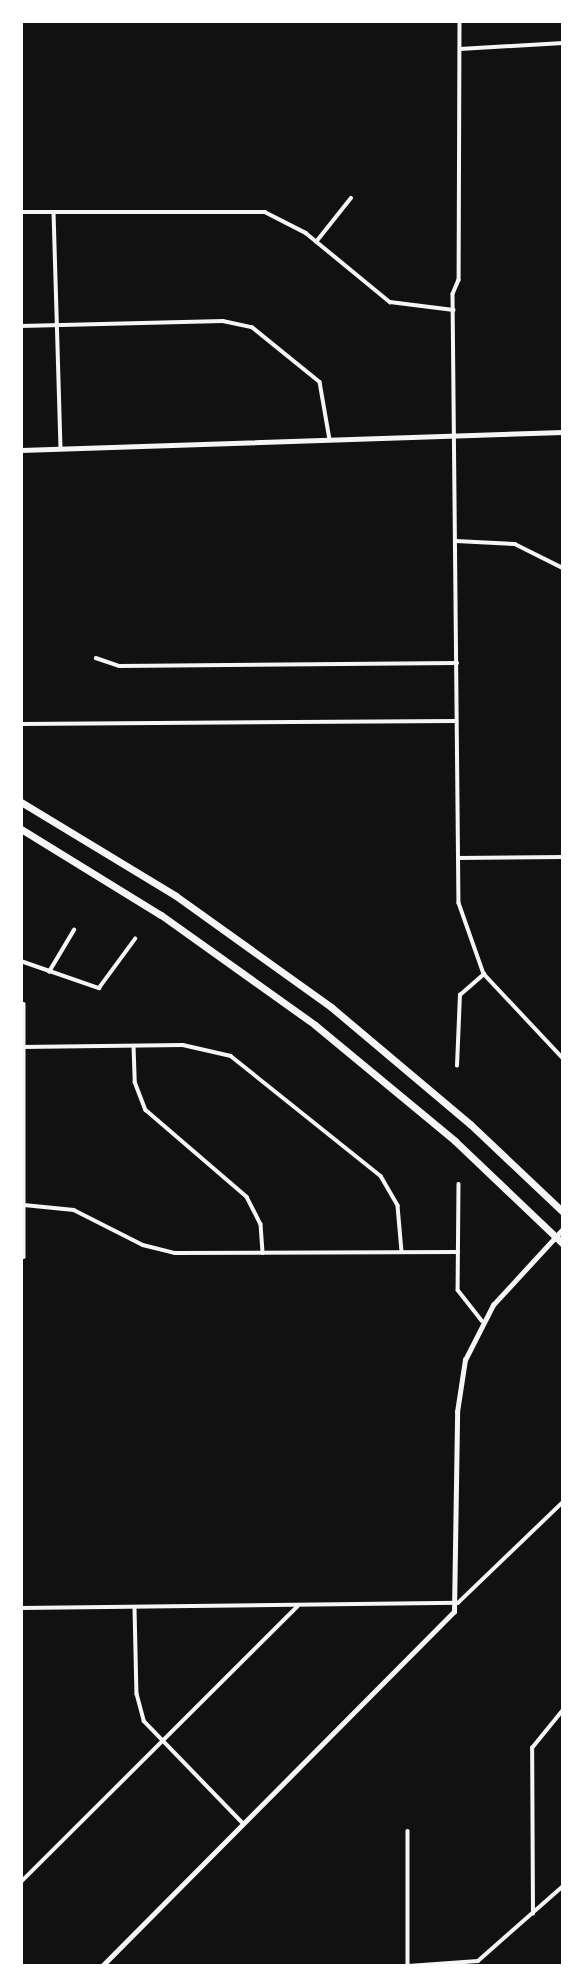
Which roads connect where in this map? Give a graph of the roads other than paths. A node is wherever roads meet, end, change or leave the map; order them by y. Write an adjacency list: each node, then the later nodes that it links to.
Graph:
1 (460, 21): 3 (street)
2 (563, 43): 3 (street)
3 (460, 49): 8 (street)
4 (351, 198): 7 (street)
5 (21, 212): 6 (street)
6 (54, 212): 7 (street); 10 (street)
7 (316, 242): 8 (street)
8 (453, 310): 12 (street)
9 (21, 326): 10 (street)
10 (57, 326): 13 (street); 14 (street)
11 (563, 432): 12 (main road)
12 (456, 436): 13 (main road); 16 (street)
13 (330, 440): 14 (main road)
14 (61, 449): 15 (main road)
15 (21, 450)
16 (456, 541): 17 (street); 19 (street)
17 (563, 568)
18 (96, 658): 19 (street)
19 (457, 663): 20 (street)
20 (457, 721): 21 (street); 25 (street)
21 (21, 723)
22 (21, 802): 39 (highway)
23 (21, 830): 41 (highway)
24 (563, 856): 25 (street)
25 (458, 858): 30 (street)
26 (74, 930): 29 (street)
27 (135, 939): 29 (street)
28 (21, 961): 29 (street)
29 (49, 972)
30 (484, 974): 34 (street); 35 (street)
31 (24, 1004): 33 (street)
32 (134, 1045): 33 (street); 42 (street); 44 (street)
33 (22, 1047): 36 (street)
34 (563, 1058)
35 (457, 1066)
36 (22, 1154): 38 (street)
37 (459, 1184): 43 (street)
38 (24, 1205): 44 (street); 45 (street)
39 (563, 1212)
40 (563, 1229): 46 (street)
41 (563, 1244)
42 (402, 1252): 43 (street); 44 (street)
43 (458, 1252): 46 (street)
44 (263, 1253)
45 (24, 1257)
46 (482, 1321): 49 (street)
47 (21, 1370): 52 (street)
48 (563, 1502): 49 (street)
49 (458, 1603): 50 (street); 56 (street)
50 (298, 1605): 51 (street); 54 (street)
51 (135, 1607): 52 (street); 54 (street)
52 (21, 1608): 55 (street)
53 (563, 1710): 60 (street)
54 (163, 1743): 56 (street); 58 (street)
55 (21, 1757)
56 (243, 1823): 62 (street)
57 (408, 1831): 63 (street)
58 (21, 1882)
59 (563, 1886): 60 (street)
60 (533, 1914): 61 (street)
61 (465, 1965): 63 (street)
62 (102, 1966)
63 (408, 1966)

